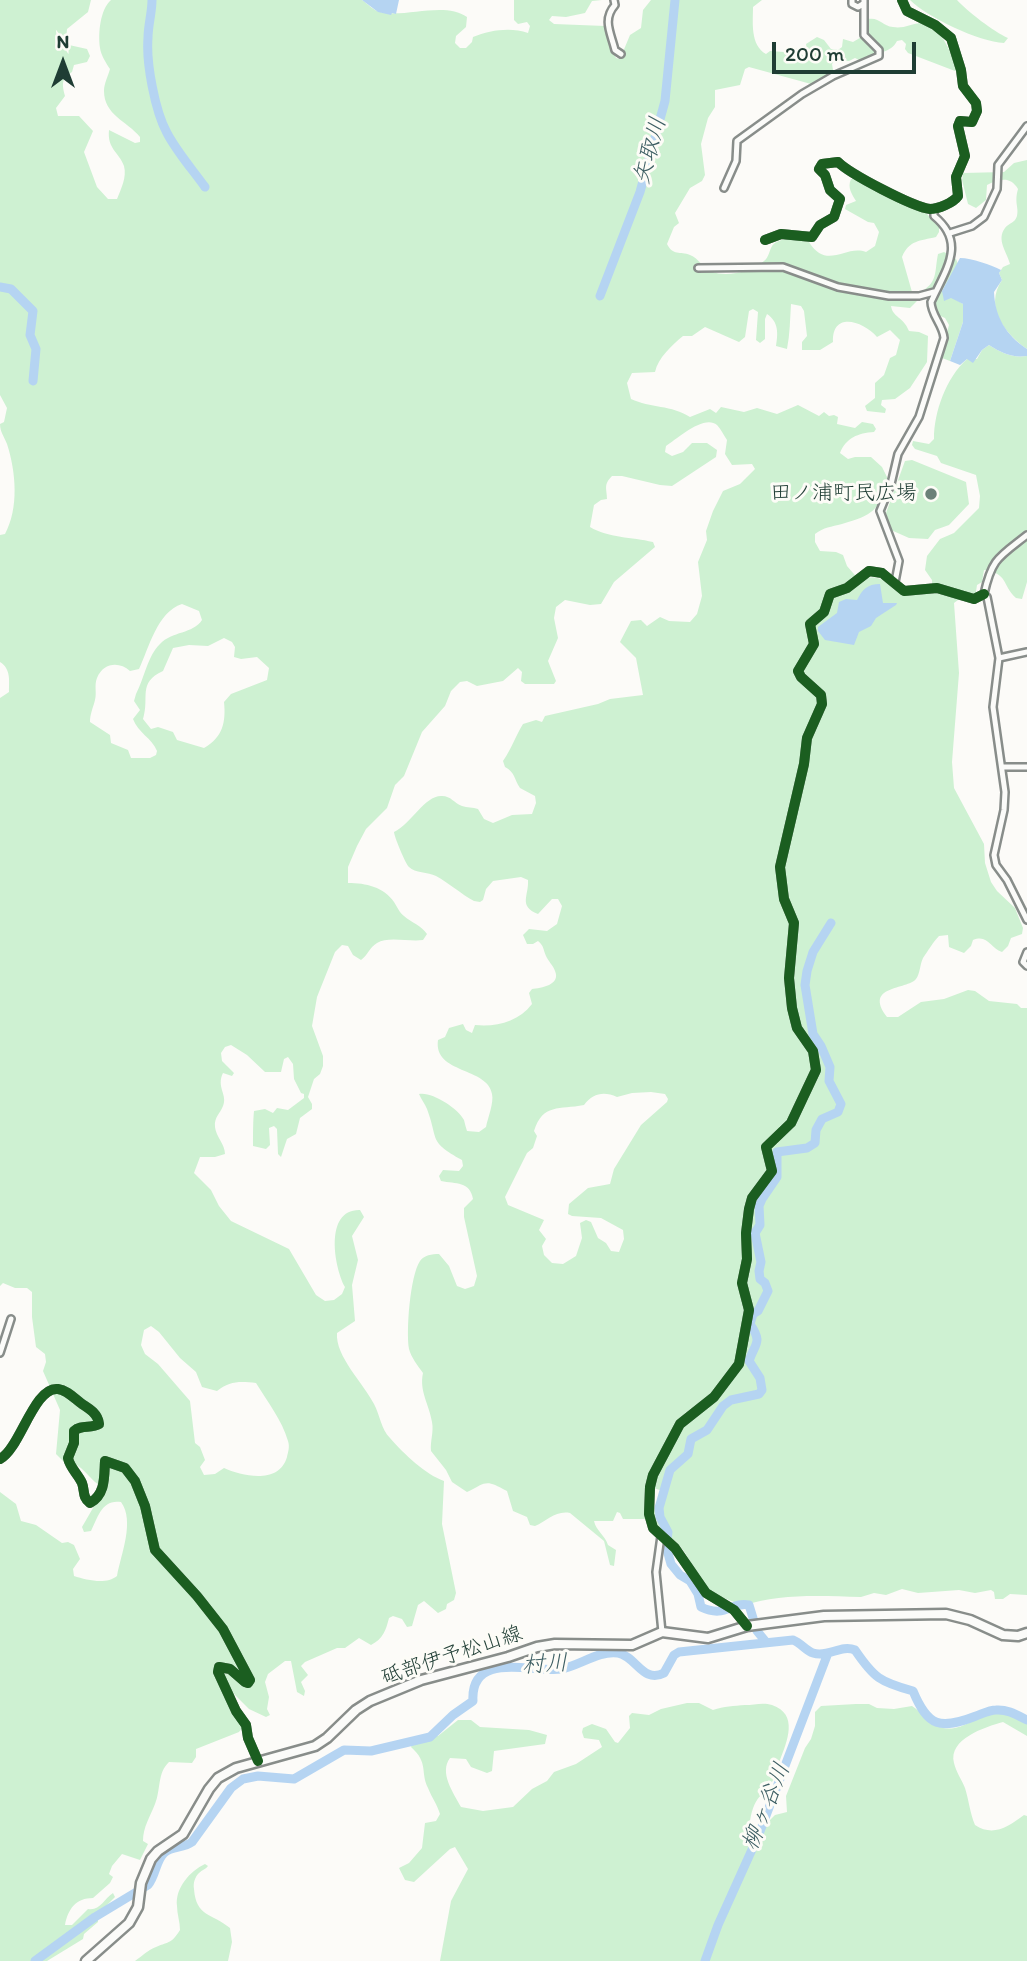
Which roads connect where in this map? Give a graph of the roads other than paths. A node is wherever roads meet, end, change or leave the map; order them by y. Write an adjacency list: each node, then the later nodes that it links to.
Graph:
1 (614, 0): 5 (street)
2 (852, 0): 4 (street)
3 (902, 0): 8 (street)
4 (864, 2): 7 (street)
5 (621, 54)
6 (1027, 126): 9 (street)
7 (724, 188)
8 (933, 209): 9 (street); 10 (street)
9 (950, 233): 12 (street)
10 (765, 240)
11 (698, 268): 12 (street)
12 (935, 292): 14 (street)
13 (1027, 535): 15 (street)
14 (895, 582): 15 (street); 26 (street)
15 (984, 594): 17 (street)
16 (1027, 652): 17 (street)
17 (999, 658): 18 (street)
18 (1002, 767): 19 (street); 20 (street)
19 (1027, 767)
20 (1027, 920)
21 (1027, 952): 22 (street)
22 (1027, 966)
23 (11, 1319): 24 (street)
24 (0, 1353)
25 (0, 1459): 30 (street)
26 (661, 1536): 27 (street); 28 (street)
27 (747, 1626): 28 (main road, 砥部伊予松山線); 29 (main road, 砥部伊予松山線)
28 (662, 1632): 30 (main road, 砥部伊予松山線)
29 (1027, 1633)
30 (258, 1761): 31 (main road, 砥部伊予松山線)
31 (86, 1961)

